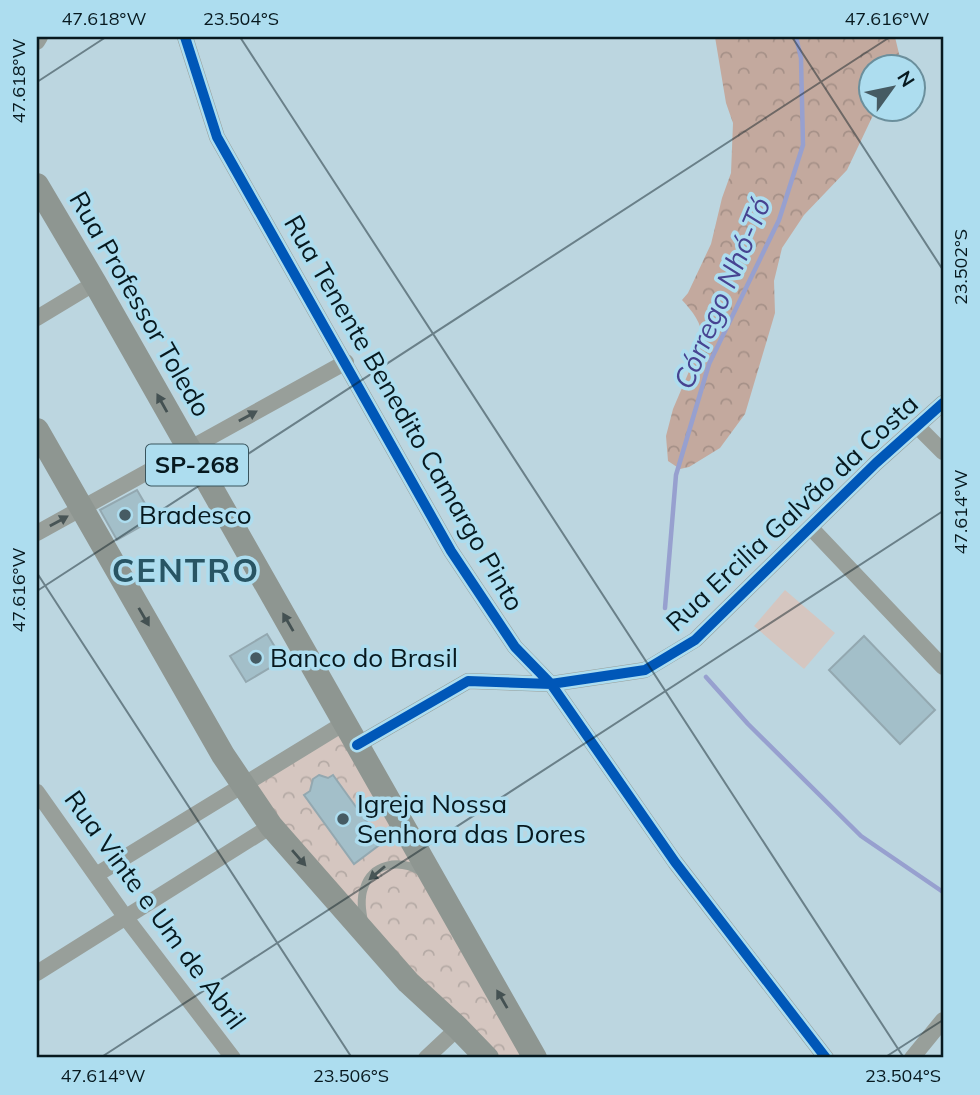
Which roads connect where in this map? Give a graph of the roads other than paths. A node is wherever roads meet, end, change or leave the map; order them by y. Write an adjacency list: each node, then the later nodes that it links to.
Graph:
1 (40, 37): 3 (street)
2 (185, 37): 7 (street, Rua Tenente Benedito Camargo Pinto)
3 (37, 42)
4 (37, 185): 5 (main road, Rua Professor Toledo / SP-268)
5 (95, 283): 6 (street); 11 (main road, Rua Professor Toledo / SP-268, one-way to 5)
6 (37, 318)
7 (346, 362): 11 (street, one-way to 7); 17 (street, Rua Tenente Benedito Camargo Pinto)
8 (943, 403): 9 (street, Rua Ercilia Galvão da Costa)
9 (918, 427): 12 (street); 14 (street, Rua Ercilia Galvão da Costa)
10 (37, 430): 13 (main road)
11 (188, 450): 13 (street); 18 (main road, Rua Professor Toledo / SP-268, one-way to 11)
12 (943, 452)
13 (82, 508): 15 (street, one-way to 13); 20 (main road, one-way to 20)
14 (811, 528): 16 (street); 17 (street, Rua Ercilia Galvão da Costa)
15 (37, 533)
16 (943, 667)
17 (551, 684): 19 (street, Rua Ercilia Galvão da Costa); 34 (street, Rua Tenente Benedito Camargo Pinto)
18 (346, 722): 19 (main road, Rua Professor Toledo / SP-268); 20 (street)
19 (357, 745): 24 (main road, SP-268)
20 (242, 785): 22 (main road); 23 (street)
21 (37, 792): 23 (street, Rua Vinte e Um de Abril)
22 (271, 826): 25 (street); 26 (main road, one-way to 26)
23 (96, 875): 25 (street, Rua Vinte e Um de Abril)
24 (436, 883): 26 (lane, one-way to 26); 33 (main road, SP-268, one-way to 24)
25 (126, 918): 27 (street); 30 (street, Rua Vinte e Um de Abril)
26 (368, 937): 29 (main road)
27 (37, 973)
28 (943, 1020): 35 (street)
29 (458, 1028): 31 (street); 32 (main road)
30 (233, 1058)
31 (426, 1058)
32 (487, 1058)
33 (535, 1058)
34 (826, 1058)
35 (912, 1058)

